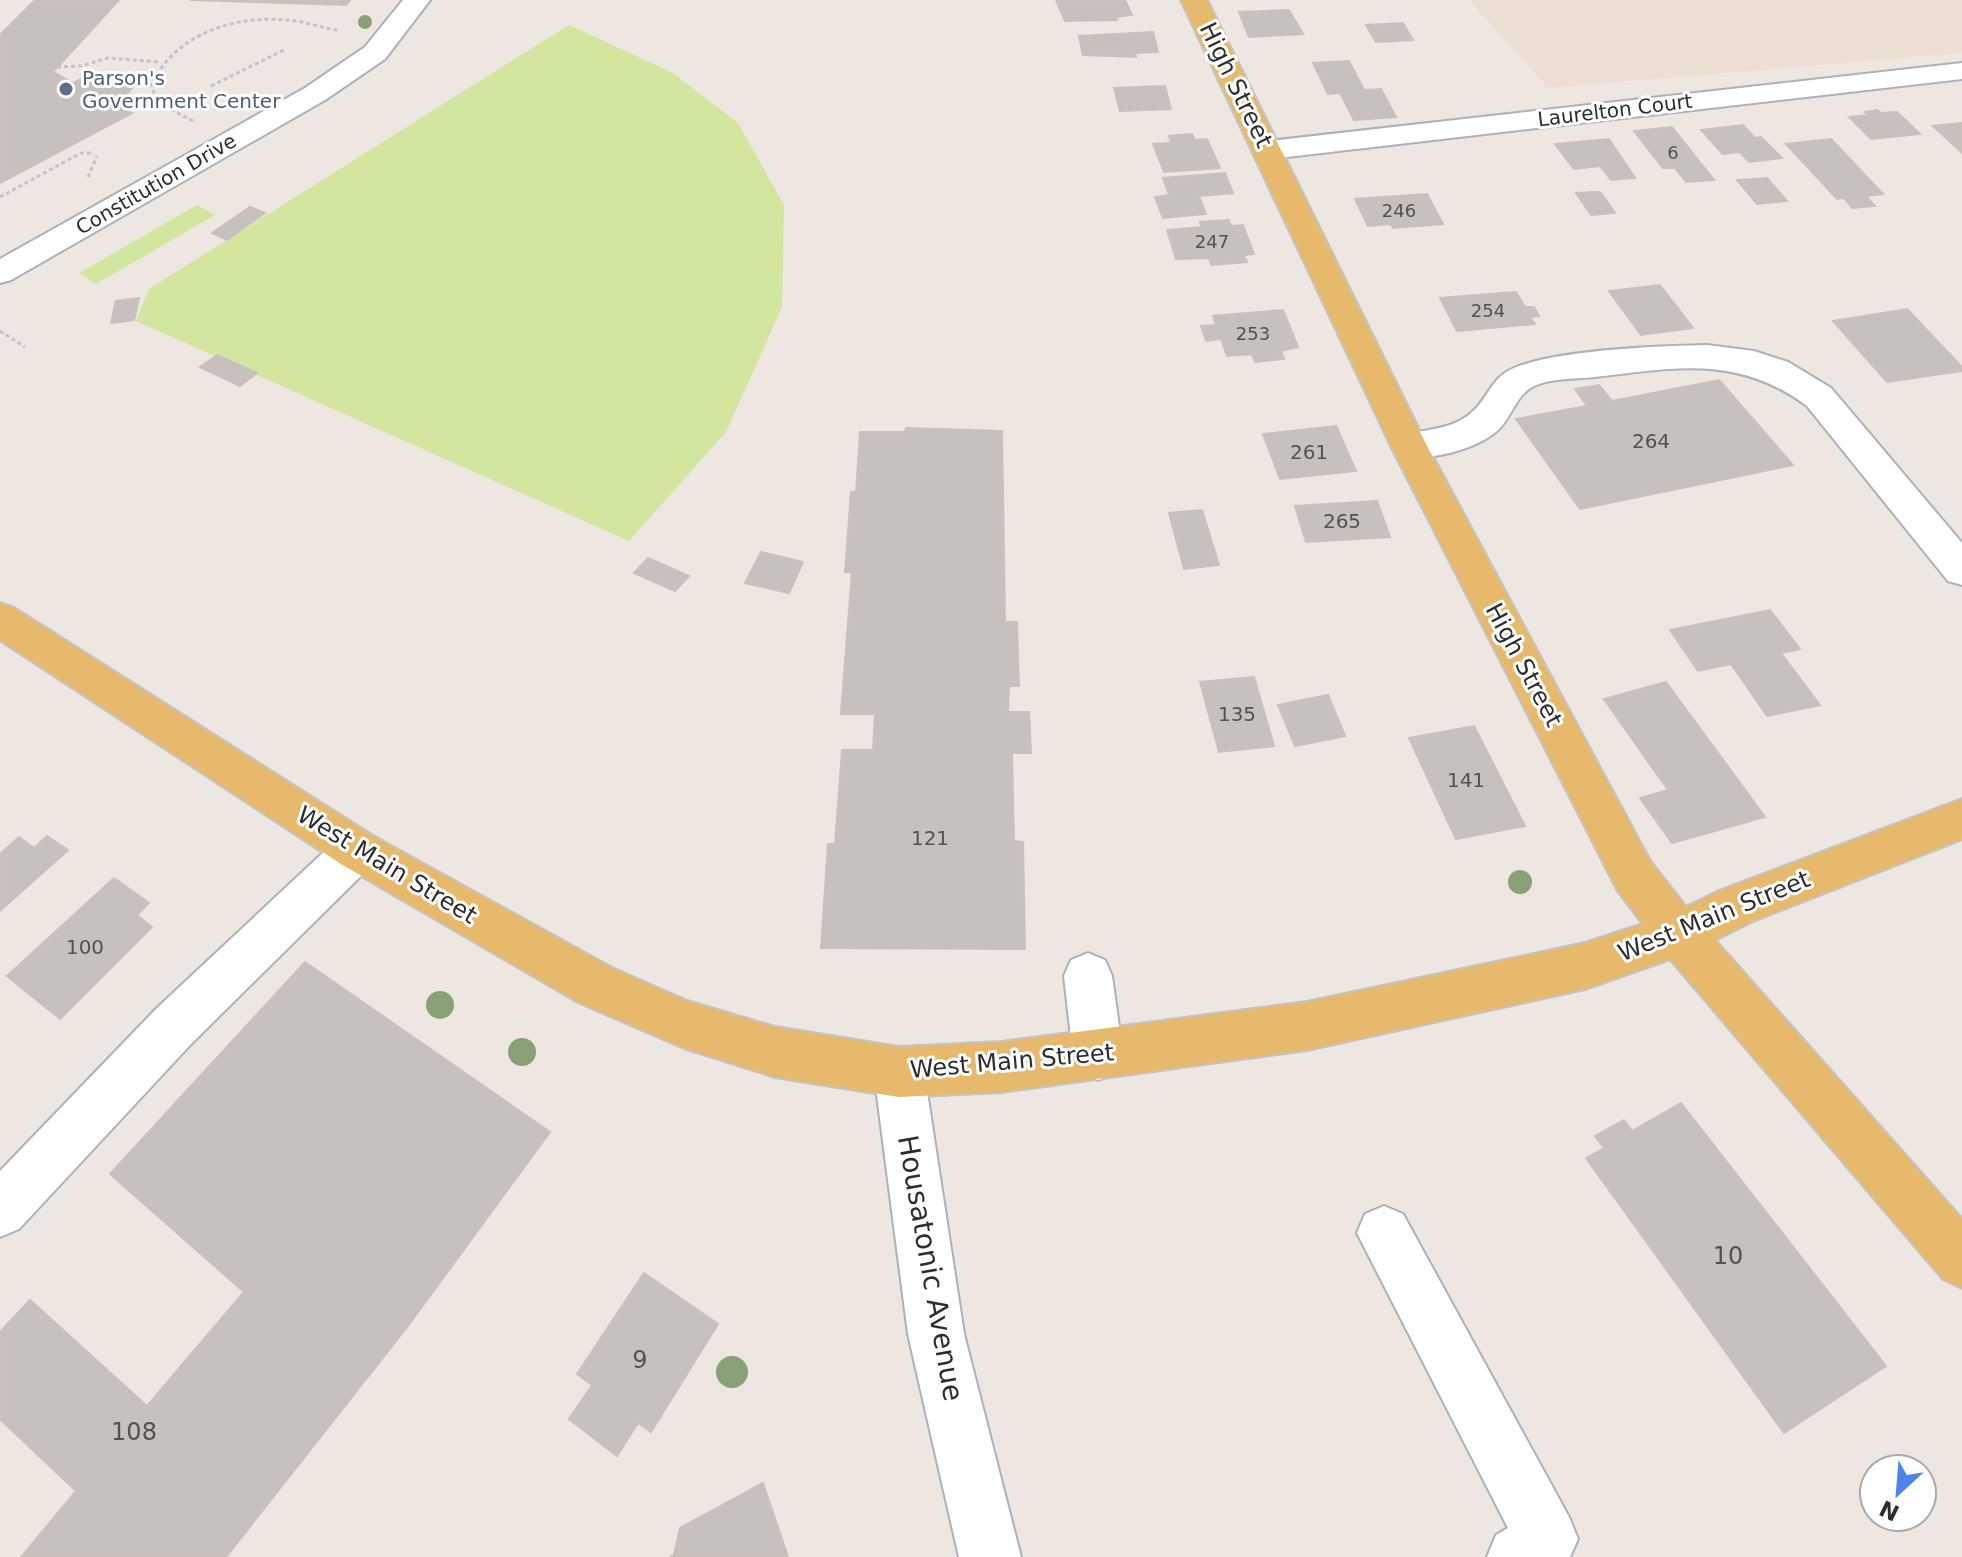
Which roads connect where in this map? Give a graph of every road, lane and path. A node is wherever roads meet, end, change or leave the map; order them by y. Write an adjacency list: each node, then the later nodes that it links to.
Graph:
1 (417, 0): 13 (street, Constitution Drive)
2 (1194, 0): 10 (main road, High Street)
3 (321, 30): 5 (path)
4 (286, 49): 8 (path)
5 (160, 62): 6 (path); 9 (path)
6 (57, 67)
7 (1962, 71): 10 (street, Laurelton Court)
8 (211, 86)
9 (198, 128)
10 (1269, 150): 16 (main road, High Street)
11 (91, 153): 12 (path)
12 (0, 197)
13 (0, 273)
14 (0, 331): 15 (path)
15 (25, 347)
16 (1409, 446): 17 (street); 21 (main road, High Street)
17 (1962, 570)
18 (0, 619): 20 (main road, West Main Street)
19 (1962, 819): 21 (main road, West Main Street)
20 (357, 850): 24 (main road, West Main Street); 25 (street)
21 (1679, 934): 23 (main road, West Main Street); 27 (main road, High Street)
22 (1088, 976): 23 (street)
23 (1098, 1055): 24 (main road, West Main Street)
24 (899, 1072): 28 (street, Housatonic Avenue)
25 (0, 1210)
26 (1384, 1233): 29 (street)
27 (1962, 1260)
28 (990, 1557)
29 (1518, 1557)

